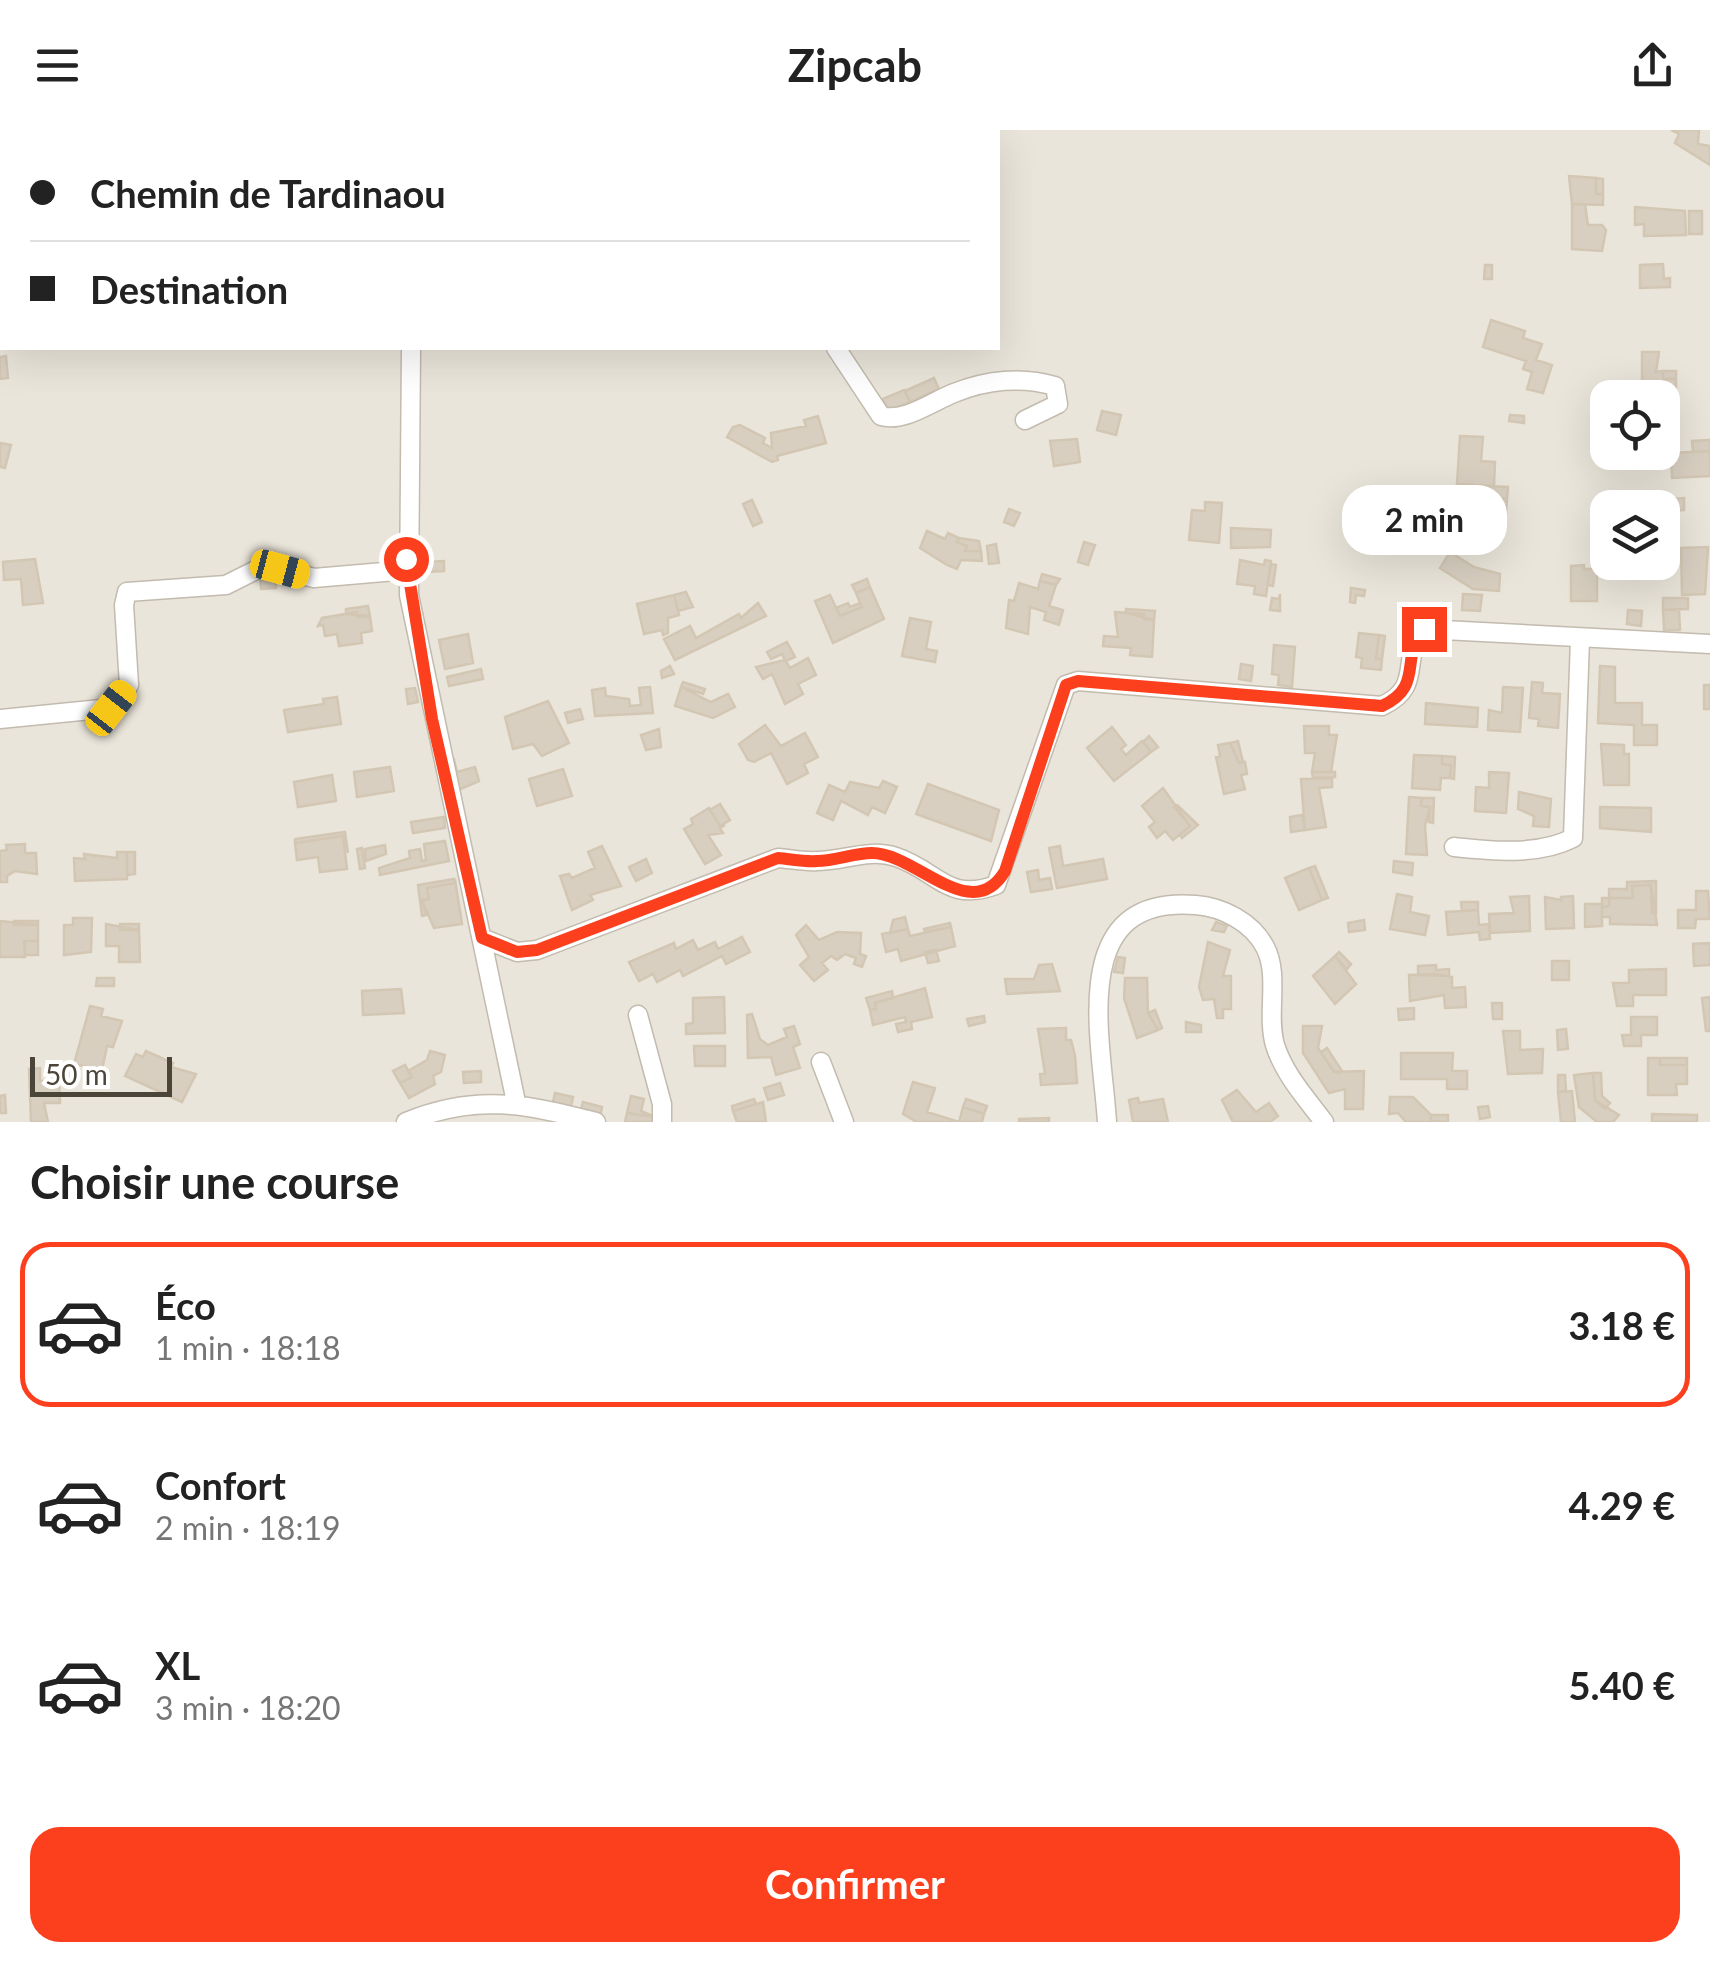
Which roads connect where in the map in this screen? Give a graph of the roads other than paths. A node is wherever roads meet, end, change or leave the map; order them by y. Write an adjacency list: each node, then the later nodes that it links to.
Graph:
1 (411, 350): 4 (street)
2 (837, 350): 3 (street)
3 (1025, 420)
4 (407, 570): 7 (street); 9 (street)
5 (1580, 639): 6 (street); 8 (street); 9 (street)
6 (1710, 644)
7 (0, 718)
8 (1454, 848)
9 (482, 938): 12 (street)
10 (638, 1016): 15 (street)
11 (822, 1062): 16 (street)
12 (516, 1102): 13 (street); 14 (street)
13 (406, 1122)
14 (596, 1122)
15 (662, 1122)
16 (844, 1122)
17 (1107, 1122): 18 (street)
18 (1324, 1122)

